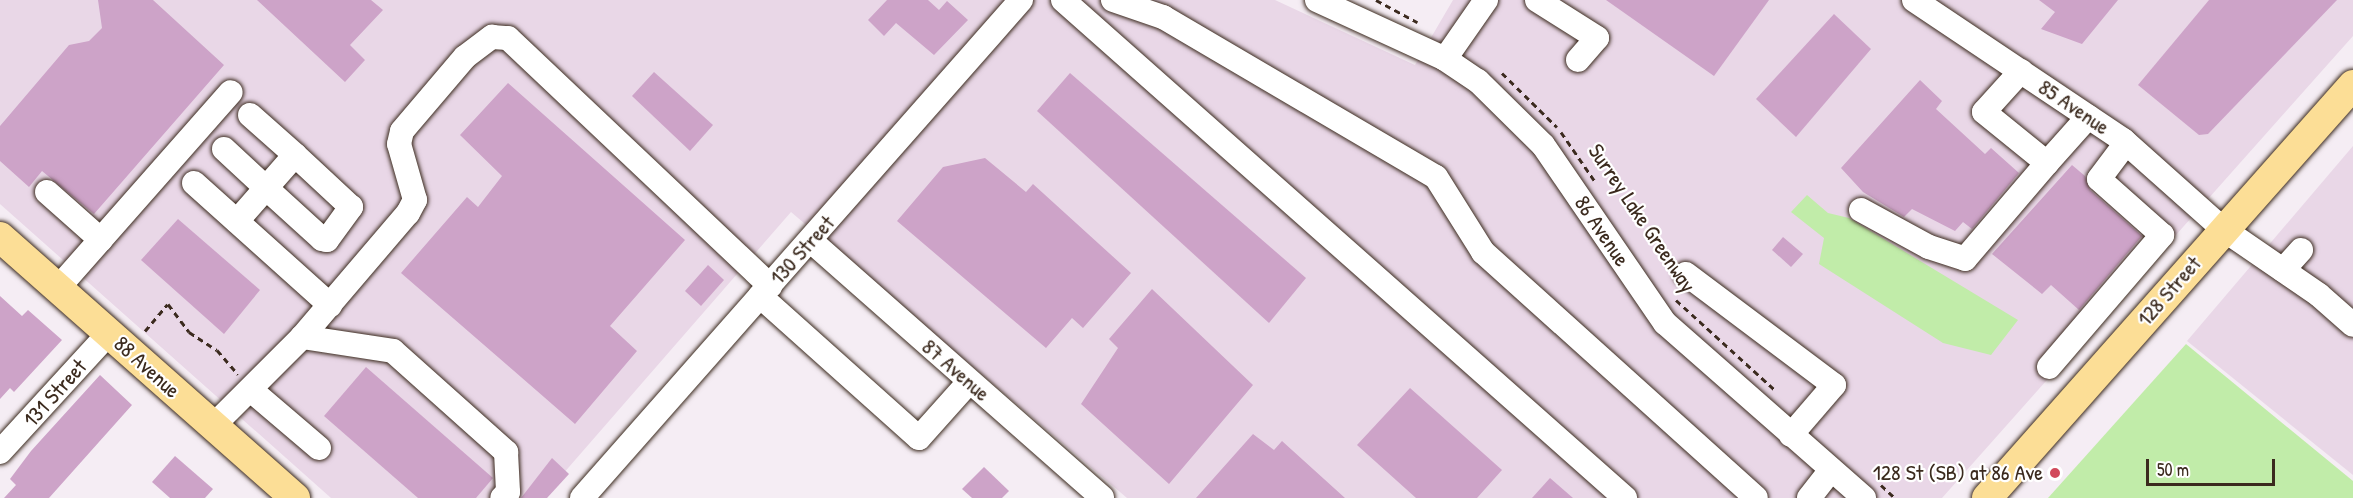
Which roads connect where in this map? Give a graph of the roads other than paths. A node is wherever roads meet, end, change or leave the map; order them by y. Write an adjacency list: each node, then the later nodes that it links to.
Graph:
1 (1021, 0): 27 (street, 130 Street)
2 (1063, 0): 50 (street)
3 (1113, 0): 51 (street)
4 (1317, 0): 8 (street, 86 Avenue)
5 (1486, 0): 8 (street)
6 (1537, 0): 9 (street)
7 (1914, 0): 10 (street, 85 Avenue)
8 (1445, 59): 41 (street, 86 Avenue)
9 (1578, 60)
10 (2021, 71): 14 (street, 85 Avenue); 18 (street)
11 (231, 92): 26 (street)
12 (2350, 96): 24 (main road, 128 Street)
13 (250, 115): 17 (street)
14 (2088, 117): 15 (street, 85 Avenue); 18 (street)
15 (2126, 143): 24 (street, 85 Avenue); 37 (street)
16 (224, 149): 20 (street)
17 (295, 156): 20 (street); 20 (street)
18 (2047, 163): 22 (street)
19 (194, 183): 23 (street)
20 (266, 188): 23 (street)
21 (47, 192): 26 (street)
22 (1861, 210)
23 (237, 221): 33 (street)
24 (2223, 229): 29 (street, 85 Avenue); 53 (main road, 128 Street)
25 (0, 237): 31 (main road, 88 Avenue)
26 (101, 240): 31 (street)
27 (811, 241): 32 (street, 130 Street); 38 (street, 87 Avenue)
28 (2301, 250): 29 (street)
29 (2283, 270): 34 (street, 85 Avenue)
30 (1686, 274): 41 (street)
31 (58, 288): 35 (main road, 88 Avenue)
32 (765, 291): 33 (street); 38 (street); 48 (street, 130 Street)
33 (330, 305): 36 (street)
34 (2353, 325)
35 (109, 333): 40 (main road, 88 Avenue); 43 (street, 131 Street)
36 (302, 337): 39 (street); 47 (street)
37 (2049, 368)
38 (969, 382): 49 (street, 87 Avenue)
39 (254, 389): 40 (street); 42 (street)
40 (213, 426): 46 (main road, 88 Avenue)
41 (1791, 435): 44 (street, 86 Avenue)
42 (319, 448)
43 (0, 452)
44 (1831, 470): 45 (street, 86 Avenue); 52 (street)
45 (1871, 491)
46 (295, 498)
47 (502, 498)
48 (582, 498)
49 (1102, 498)
50 (1625, 498)
51 (1756, 498)
52 (1809, 498)
53 (1987, 498)

